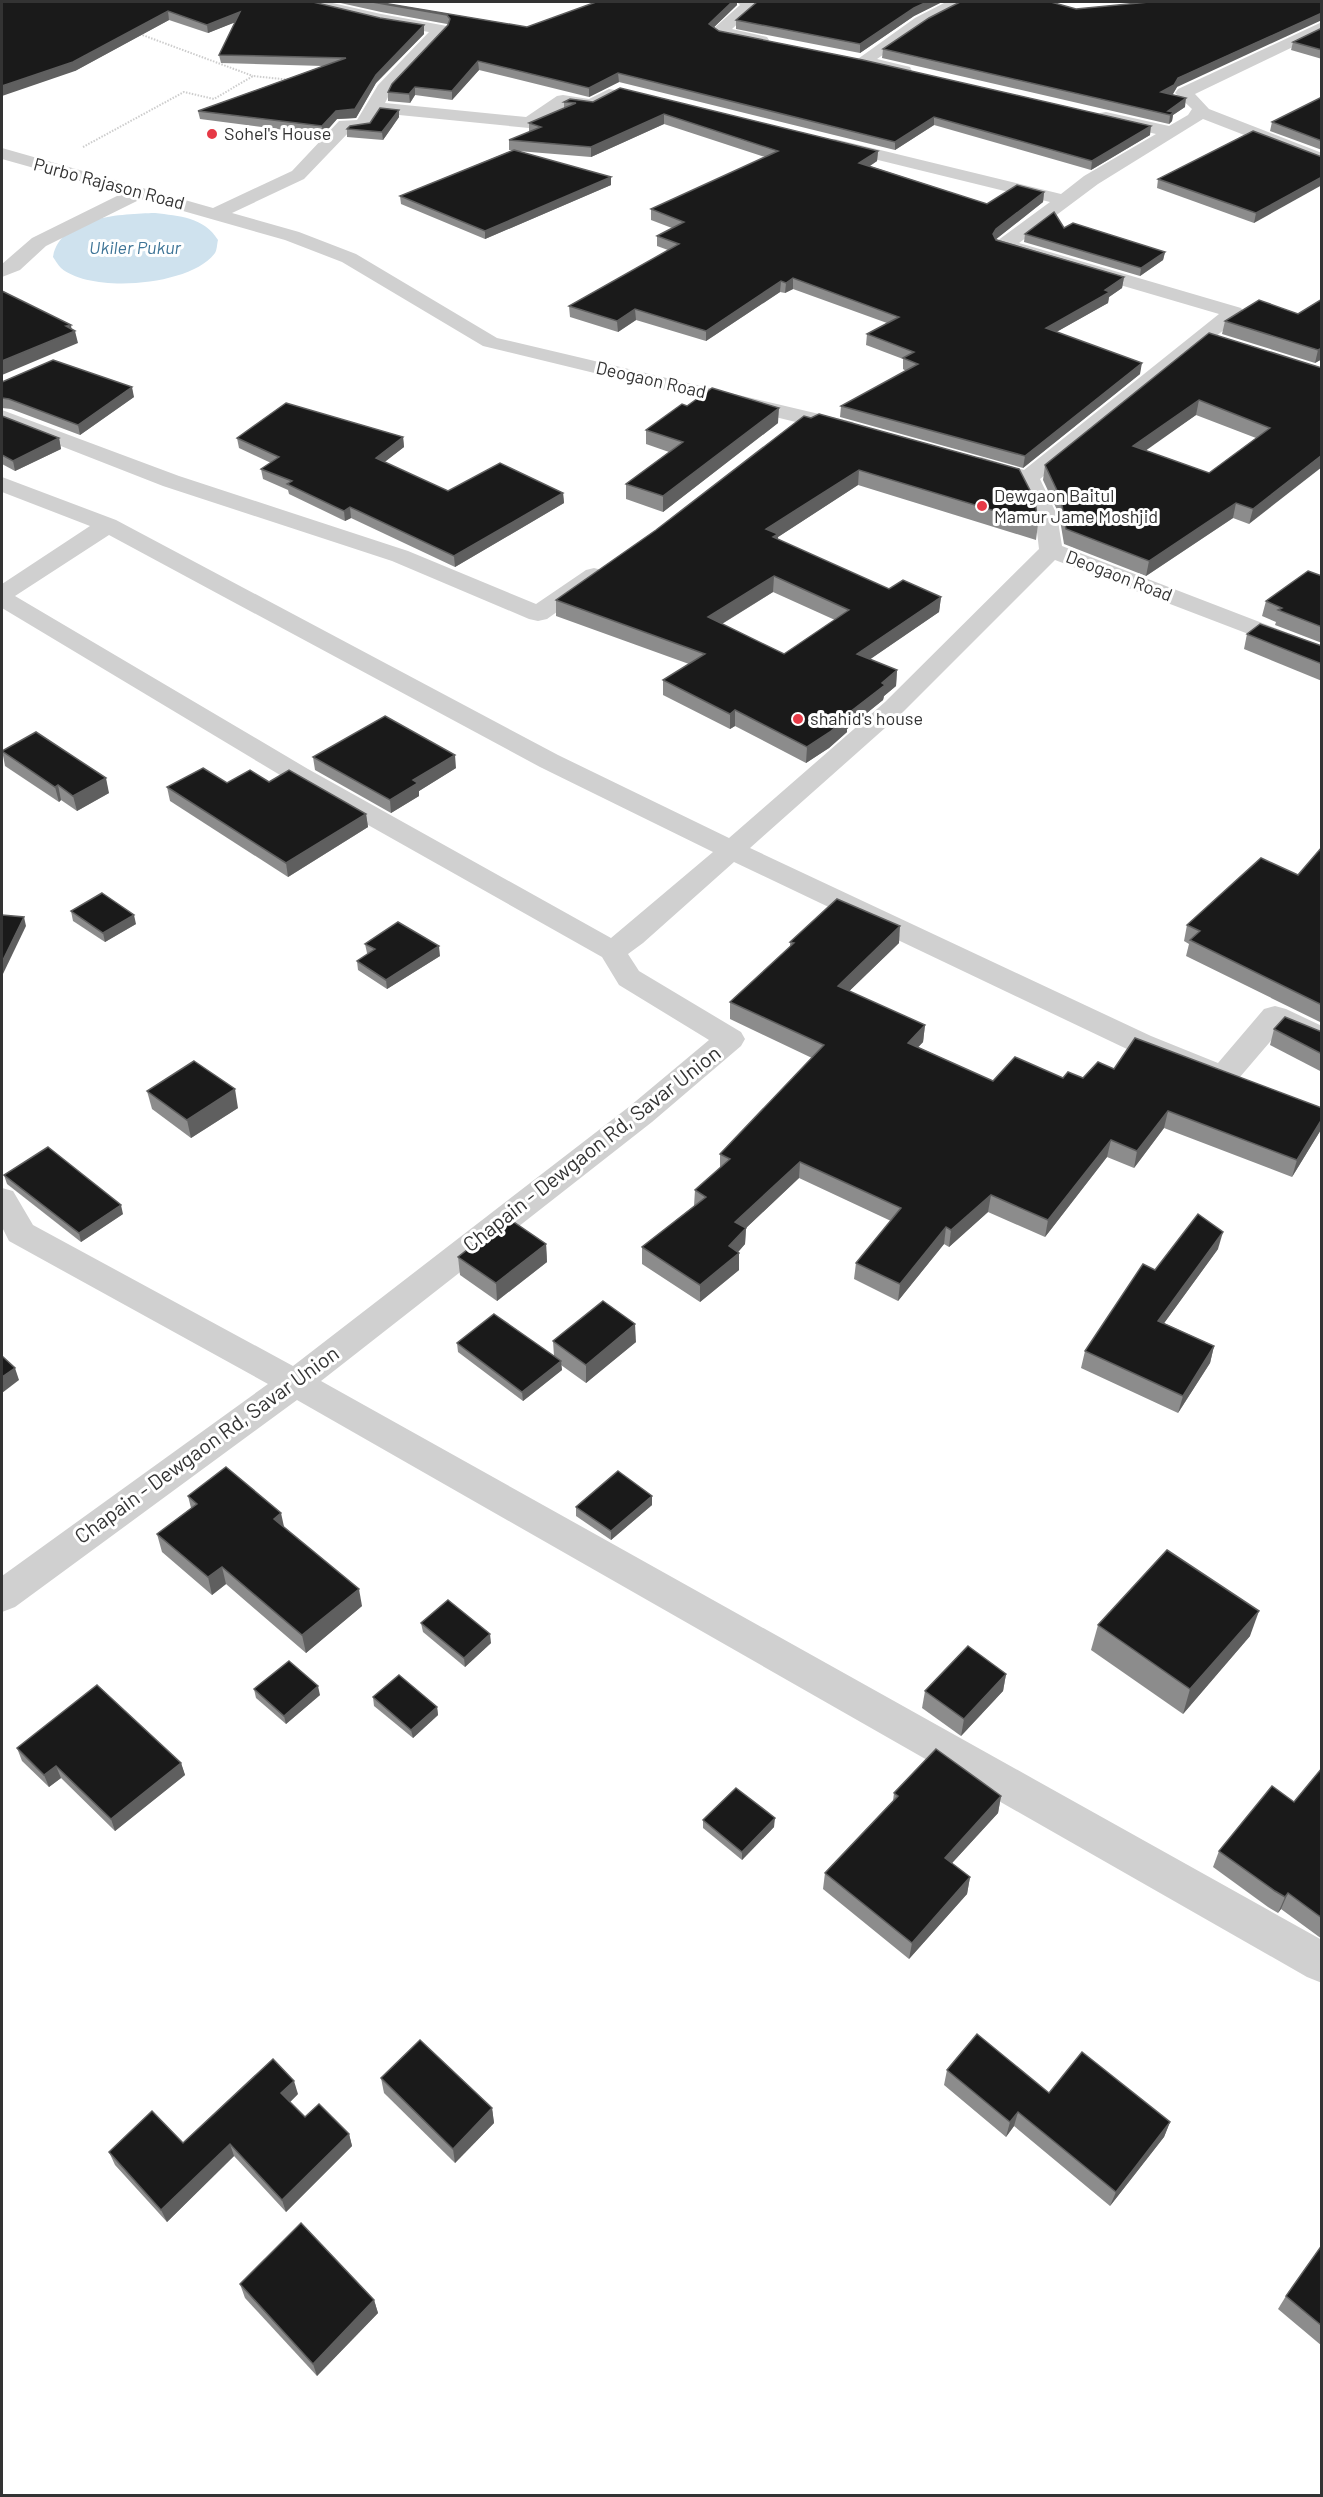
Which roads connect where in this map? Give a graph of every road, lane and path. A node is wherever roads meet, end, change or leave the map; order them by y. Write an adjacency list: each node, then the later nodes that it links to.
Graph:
1 (310, 2): 11 (street)
2 (745, 2): 6 (street)
3 (957, 2): 7 (street)
4 (1322, 27): 12 (street)
5 (135, 32): 8 (path)
6 (774, 42)
7 (920, 74)
8 (253, 76): 9 (path); 18 (path)
9 (296, 80)
10 (629, 92): 11 (street)
11 (374, 107): 21 (street)
12 (1199, 111): 14 (street); 17 (street)
13 (1092, 114): 14 (street)
14 (1172, 132): 20 (street)
15 (819, 140): 20 (street)
16 (2, 153): 18 (street, Purbo Rajason Road)
17 (1322, 160)
18 (45, 167): 19 (street, Purbo Rajason Road)
19 (140, 192): 21 (street, Purbo Rajason Road); 22 (street)
20 (1064, 200): 23 (street)
21 (216, 213): 26 (street, Deogaon Road)
22 (2, 271)
23 (1203, 337): 24 (street); 28 (street)
24 (1224, 344)
25 (2, 416): 32 (street)
26 (864, 432)
27 (964, 460): 28 (street)
28 (1028, 478): 31 (street, Deogaon Road)
29 (2, 484): 30 (street)
30 (108, 525): 33 (street); 35 (street)
31 (1051, 550): 34 (street, Deogaon Road); 35 (street)
32 (611, 563)
33 (2, 596): 36 (street)
34 (1322, 654)
35 (733, 851): 36 (street); 37 (street)
36 (612, 951): 39 (street, Chapain - Dewgaon Rd, Savar Union)
37 (1322, 1038)
38 (2, 1199): 39 (street)
39 (295, 1383): 40 (street, Chapain - Dewgaon Rd, Savar Union); 41 (street)
40 (2, 1596)
41 (1322, 1964)

